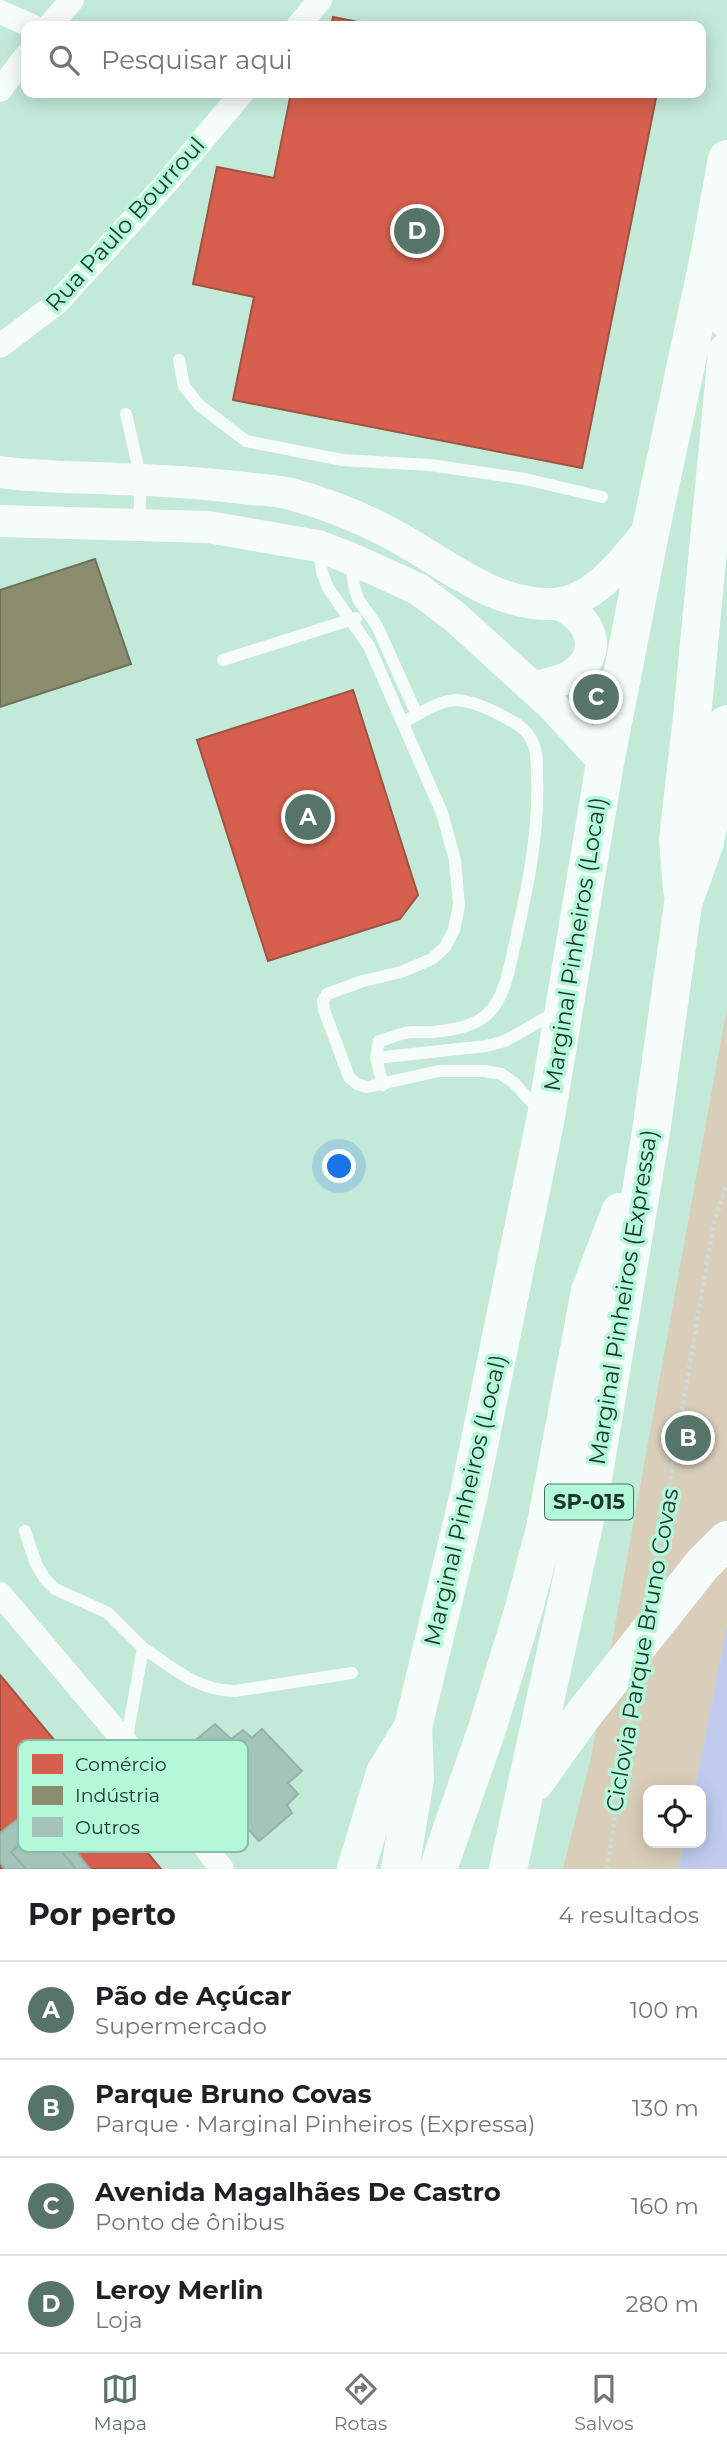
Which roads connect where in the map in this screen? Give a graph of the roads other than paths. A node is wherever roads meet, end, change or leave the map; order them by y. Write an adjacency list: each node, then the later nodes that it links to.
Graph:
1 (72, 0): 5 (street)
2 (320, 0): 6 (street)
3 (0, 12): 4 (street)
4 (21, 21)
5 (53, 21)
6 (302, 21)
7 (21, 63): 8 (street)
8 (0, 90)
9 (238, 98): 13 (street, Rua Paulo Bourroul)
10 (727, 159): 11 (highway, Marginal Pinheiros (Local))
11 (709, 257): 12 (highway); 22 (highway, Marginal Pinheiros (Local))
12 (727, 319)
13 (0, 346)
14 (727, 352): 34 (highway)
15 (179, 360): 19 (lane)
16 (126, 414): 18 (lane)
17 (0, 472): 18 (street)
18 (141, 479): 21 (lane); 25 (street)
19 (602, 498)
20 (0, 521): 21 (street)
21 (139, 524): 23 (street)
22 (651, 528): 25 (street); 33 (highway, Marginal Pinheiros (Local))
23 (318, 546): 24 (street); 27 (lane)
24 (352, 559): 26 (lane); 29 (street)
25 (557, 604): 29 (street)
26 (368, 613): 27 (lane); 30 (lane)
27 (351, 620): 28 (lane); 31 (lane)
28 (223, 660)
29 (533, 688): 33 (street)
30 (417, 715): 31 (lane); 36 (lane)
31 (403, 722): 37 (lane)
32 (727, 724): 34 (highway, Marginal Pinheiros (Expressa) / SP-015)
33 (605, 763): 35 (highway, Marginal Pinheiros (Local))
34 (683, 904): 39 (highway, Marginal Pinheiros (Expressa) / SP-015)
35 (564, 1007): 36 (lane); 38 (highway, Marginal Pinheiros (Local))
36 (376, 1058): 37 (lane)
37 (383, 1085): 38 (lane)
38 (546, 1117): 45 (highway, Marginal Pinheiros (Local))
39 (651, 1132): 52 (highway); 54 (highway, Marginal Pinheiros (Expressa) / SP-015)
40 (25, 1531): 43 (lane)
41 (727, 1540): 53 (highway)
42 (0, 1594): 46 (street)
43 (143, 1648): 44 (lane); 47 (lane)
44 (352, 1673)
45 (413, 1727): 50 (highway); 51 (highway)
46 (123, 1740)
47 (127, 1740)
48 (209, 1852): 49 (street)
49 (222, 1869)
50 (356, 1869)
51 (400, 1869)
52 (438, 1869)
53 (487, 1869)
54 (508, 1869)

